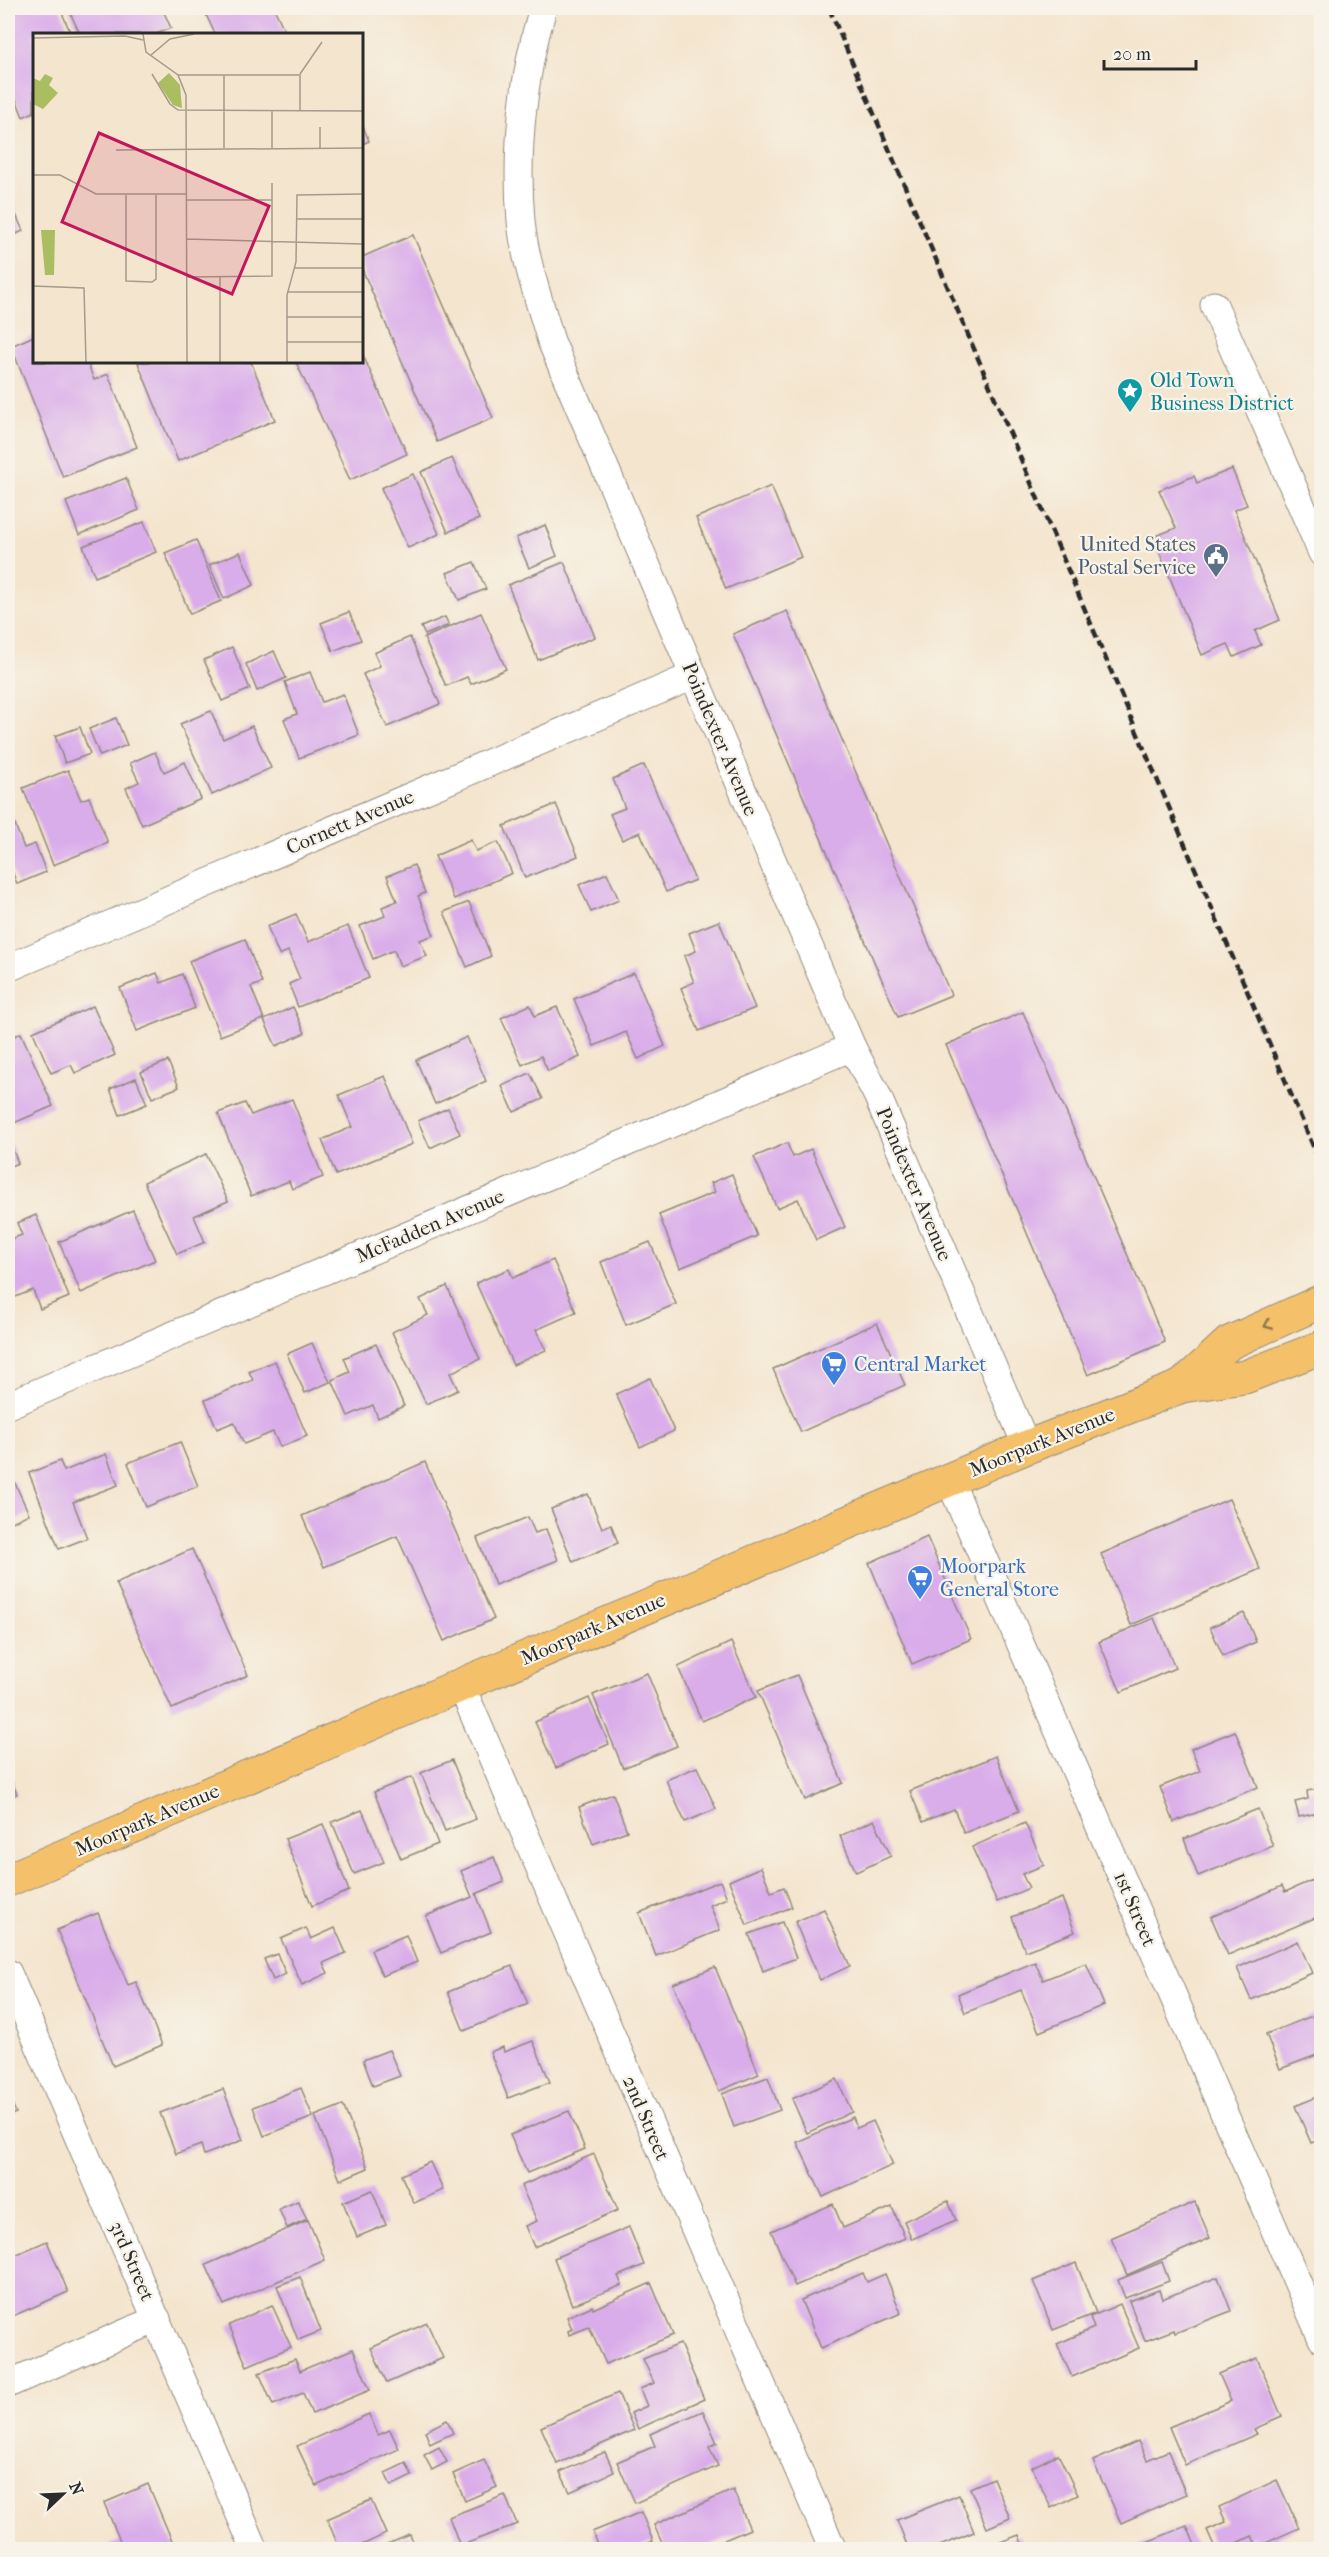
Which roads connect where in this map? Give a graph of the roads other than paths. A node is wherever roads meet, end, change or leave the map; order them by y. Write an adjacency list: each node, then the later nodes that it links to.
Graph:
1 (543, 8): 4 (street, Poindexter Avenue)
2 (1214, 305): 3 (street)
3 (1322, 553)
4 (693, 676): 5 (street, Cornett Avenue); 6 (street, Poindexter Avenue)
5 (8, 968)
6 (852, 1047): 10 (street, McFadden Avenue); 11 (street, Poindexter Avenue)
7 (1322, 1301): 9 (main road, Moorpark Avenue, one-way to 9)
8 (1322, 1347): 9 (main road, Moorpark Avenue)
9 (1182, 1386): 11 (main road, Moorpark Avenue)
10 (8, 1405)
11 (1027, 1446): 12 (main road, Moorpark Avenue)
12 (949, 1479): 13 (main road, Moorpark Avenue); 17 (street, 1st Street)
13 (461, 1685): 14 (main road, Moorpark Avenue); 20 (street, 2nd Street)
14 (8, 1880)
15 (8, 1973): 16 (street, 3rd Street)
16 (157, 2319): 18 (street); 19 (street, 3rd Street)
17 (1322, 2339)
18 (8, 2384)
19 (255, 2550)
20 (833, 2550)

